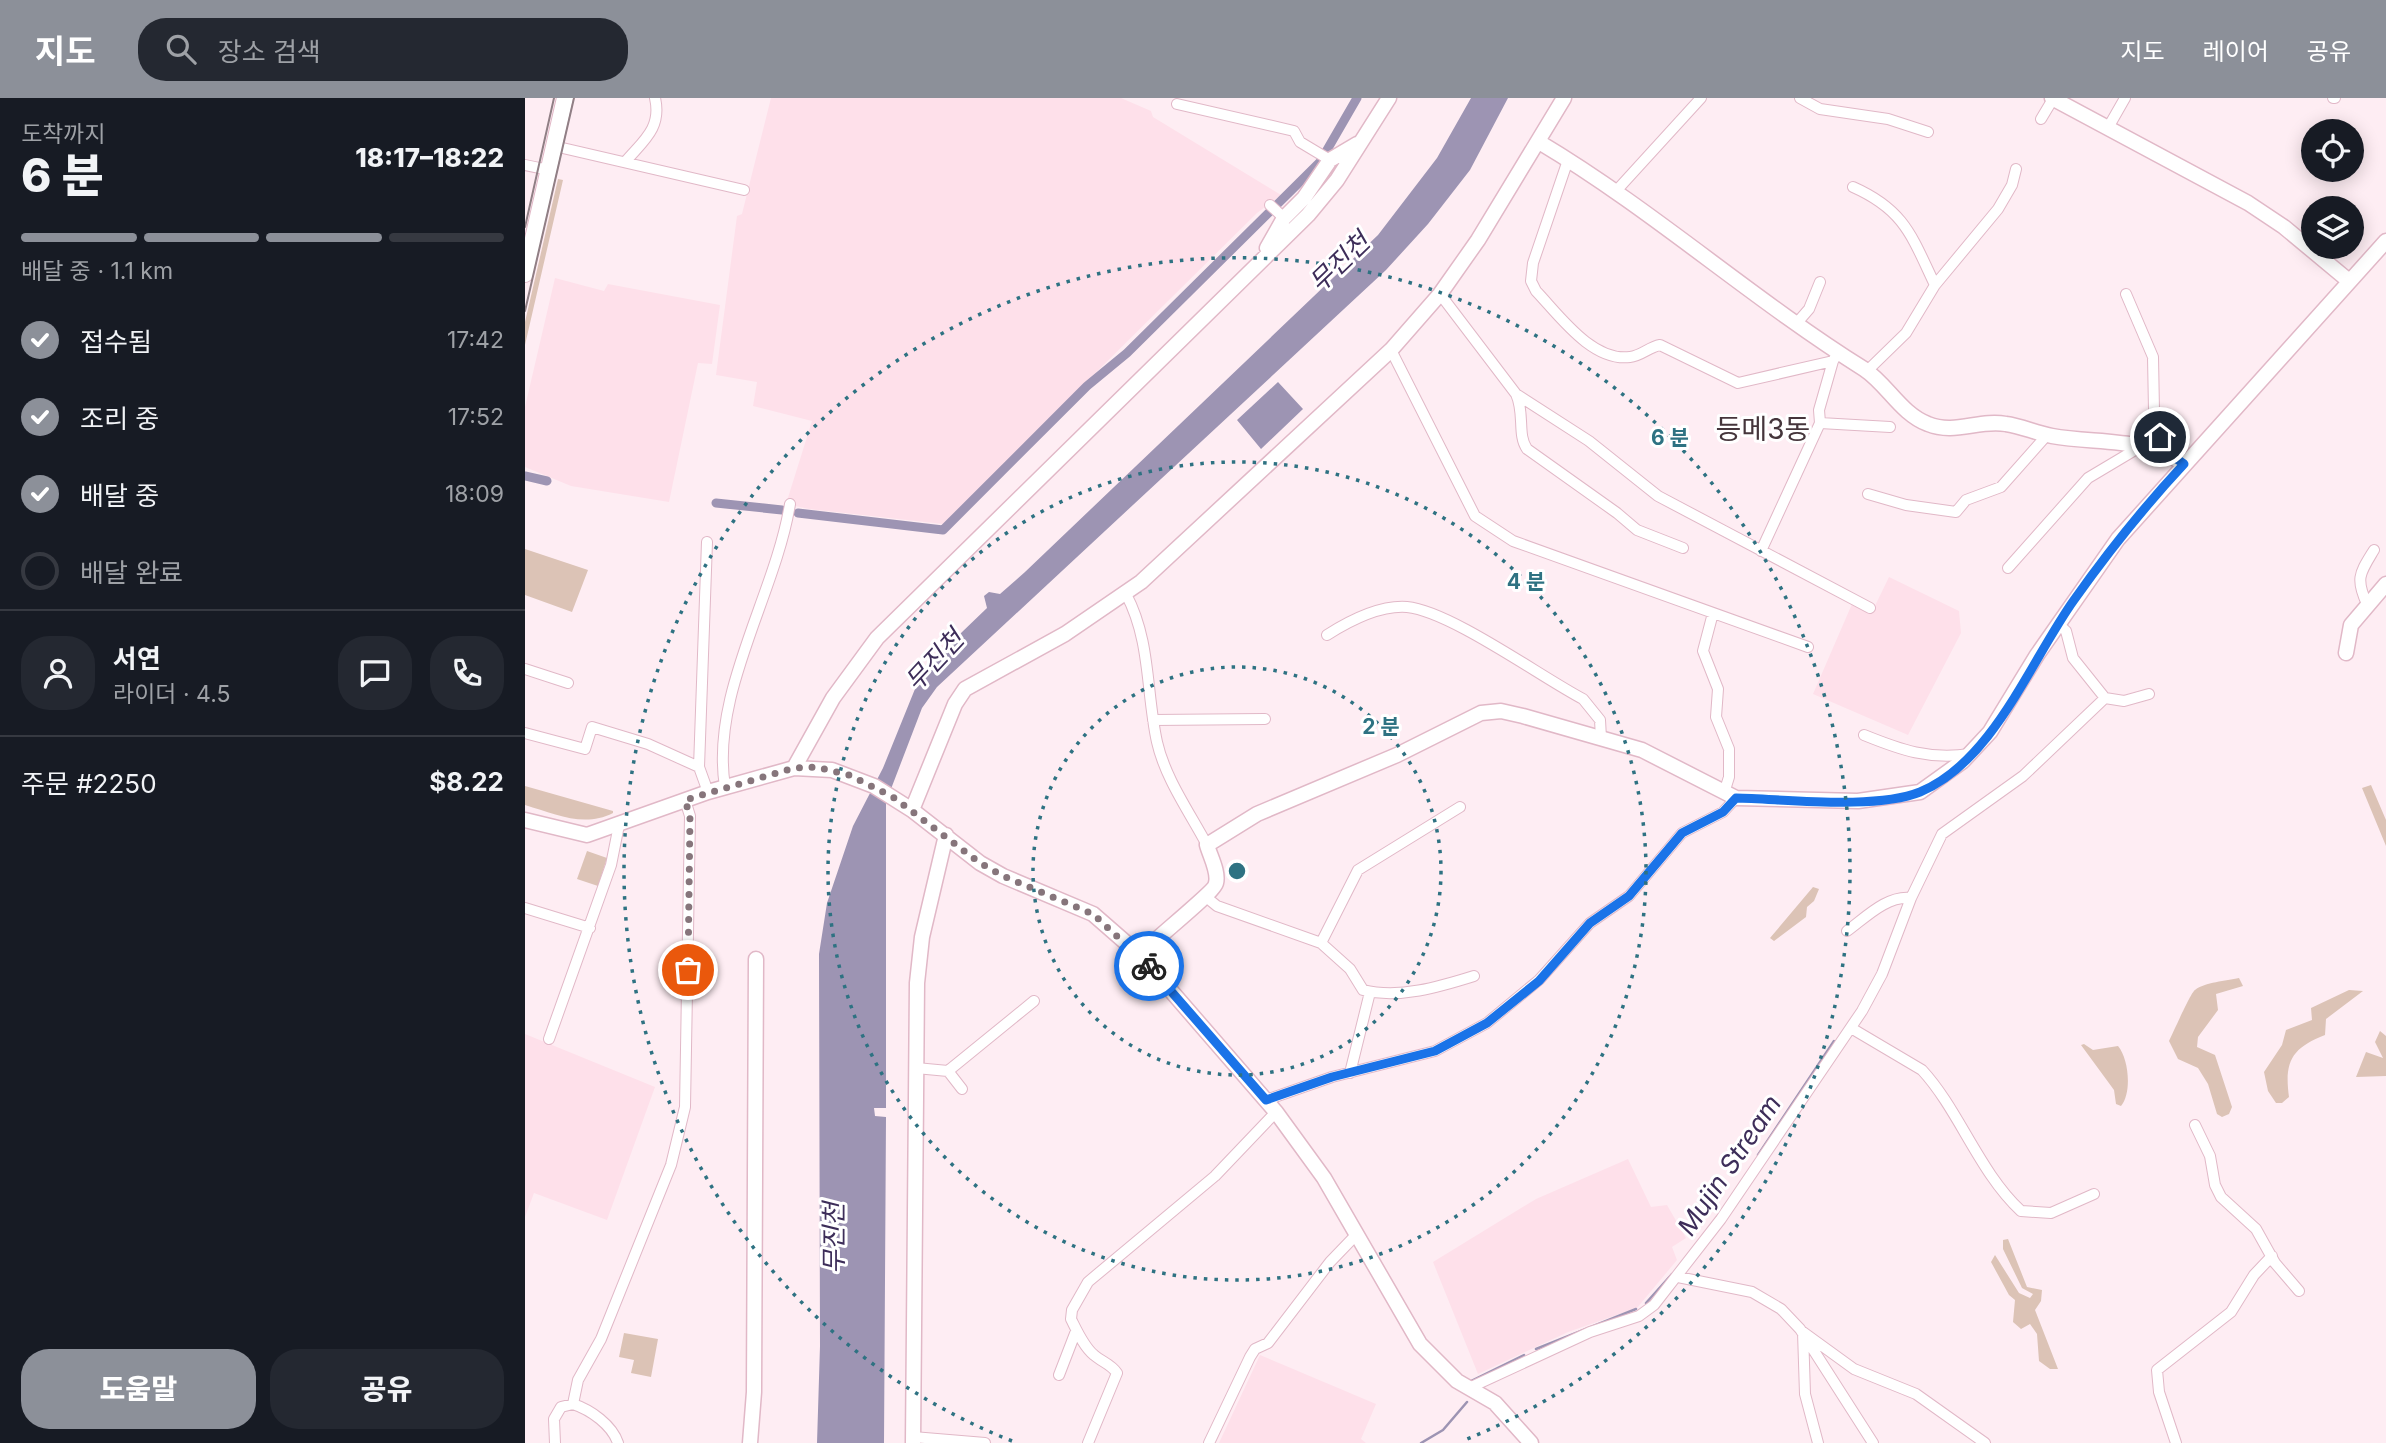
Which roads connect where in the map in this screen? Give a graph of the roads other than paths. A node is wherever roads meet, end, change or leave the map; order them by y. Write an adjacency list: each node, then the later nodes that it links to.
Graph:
1 (565, 98): 15 (main road)
2 (655, 98): 18 (street)
3 (1389, 98): 13 (street)
4 (1701, 98): 24 (street)
5 (1800, 98): 12 (street)
6 (2053, 98): 10 (street); 11 (street)
7 (2125, 98): 11 (street)
8 (1561, 99): 14 (street)
9 (1177, 104): 16 (street)
10 (2041, 119)
11 (2109, 126): 30 (street)
12 (1928, 132)
13 (1361, 142): 16 (street); 28 (street)
14 (1539, 142): 17 (street); 33 (street)
15 (554, 146): 18 (street); 21 (main road)
16 (1326, 157): 26 (street)
17 (1568, 160): 24 (street); 37 (street)
18 (627, 161): 23 (street)
19 (525, 165): 21 (street)
20 (2016, 169): 32 (street)
21 (549, 170): 29 (main road)
22 (1853, 187): 32 (street)
23 (744, 190)
24 (1617, 190): 35 (street)
25 (1270, 205): 26 (street)
26 (1282, 216): 28 (street)
27 (2386, 241): 30 (street)
28 (1259, 263): 73 (street)
29 (525, 274)
30 (2349, 281): 45 (street)
31 (1820, 282): 35 (street)
32 (1935, 285): 38 (street)
33 (1440, 294): 36 (street); 39 (street)
34 (2126, 294): 44 (street)
35 (1796, 324): 37 (street)
36 (1391, 350): 54 (street); 57 (street)
37 (1835, 357): 38 (street); 40 (street)
38 (1867, 371): 42 (street)
39 (1515, 394): 49 (street); 51 (street)
40 (1820, 423): 41 (street); 51 (street)
41 (1890, 427)
42 (2047, 435): 43 (street); 46 (street)
43 (2141, 446): 44 (street); 52 (street)
44 (2164, 450): 45 (street)
45 (2184, 464): 58 (street)
46 (1868, 494)
47 (790, 504): 74 (street)
48 (707, 542): 72 (street)
49 (1683, 548)
50 (2374, 550): 55 (street)
51 (1761, 551): 56 (street)
52 (2008, 568)
53 (2386, 584): 55 (street)
54 (1126, 594): 67 (street); 79 (street)
55 (2367, 604): 61 (street)
56 (1870, 608)
57 (1713, 613): 60 (street); 76 (street)
58 (2058, 624): 65 (street); 71 (street)
59 (1327, 635): 70 (street)
60 (1808, 647)
61 (2346, 653)
62 (525, 669): 63 (street)
63 (568, 683)
64 (2149, 694): 65 (street)
65 (2105, 698): 85 (street)
66 (1265, 719): 67 (street)
67 (1153, 720): 83 (street)
68 (525, 733): 72 (street)
69 (1864, 735): 71 (street)
70 (1601, 738): 76 (street); 83 (street)
71 (1970, 753): 76 (street)
72 (699, 767): 75 (street)
73 (794, 768): 74 (street); 79 (street)
74 (725, 787): 75 (street)
75 (708, 792): 77 (street)
76 (1730, 795): 99 (street)
77 (685, 800): 81 (street); 113 (street)
78 (1460, 807): 89 (street)
79 (912, 810): 82 (street)
80 (525, 820): 81 (street)
81 (619, 825): 87 (street)
82 (946, 835): 90 (street); 97 (street)
83 (1207, 845): 84 (street)
84 (1206, 897): 89 (street); 90 (street)
85 (1911, 898): 88 (street); 95 (street)
86 (525, 908): 87 (street)
87 (590, 928): 96 (street)
88 (1847, 931)
89 (1321, 943): 93 (street)
90 (1140, 954): 101 (street)
91 (756, 959): 117 (street)
92 (1473, 976): 93 (street)
93 (1370, 992): 99 (street)
94 (1034, 1001): 98 (street)
95 (1851, 1028): 104 (street); 107 (street)
96 (549, 1040)
97 (916, 1068): 98 (street); 114 (street)
98 (948, 1071): 100 (street)
99 (1350, 1073): 101 (street)
100 (962, 1089)
101 (1266, 1100): 102 (street)
102 (1276, 1112): 105 (street); 109 (street)
103 (2195, 1125): 106 (street)
104 (2094, 1194)
105 (1356, 1235): 112 (street); 120 (street)
106 (2272, 1256): 108 (street); 125 (street)
107 (1678, 1277): 110 (street); 112 (street)
108 (2299, 1291)
109 (1076, 1331): 111 (street); 119 (street)
110 (1803, 1332): 122 (street); 123 (street); 124 (street)
111 (1059, 1375)
112 (1469, 1388): 121 (street)
113 (573, 1404): 115 (street); 116 (street)
114 (913, 1440): 118 (street)
115 (555, 1443)
116 (618, 1443)
117 (750, 1443)
118 (985, 1443)
119 (1088, 1443)
120 (1209, 1443)
121 (1531, 1443)
122 (1818, 1443)
123 (1874, 1443)
124 (1985, 1443)
125 (2176, 1443)

